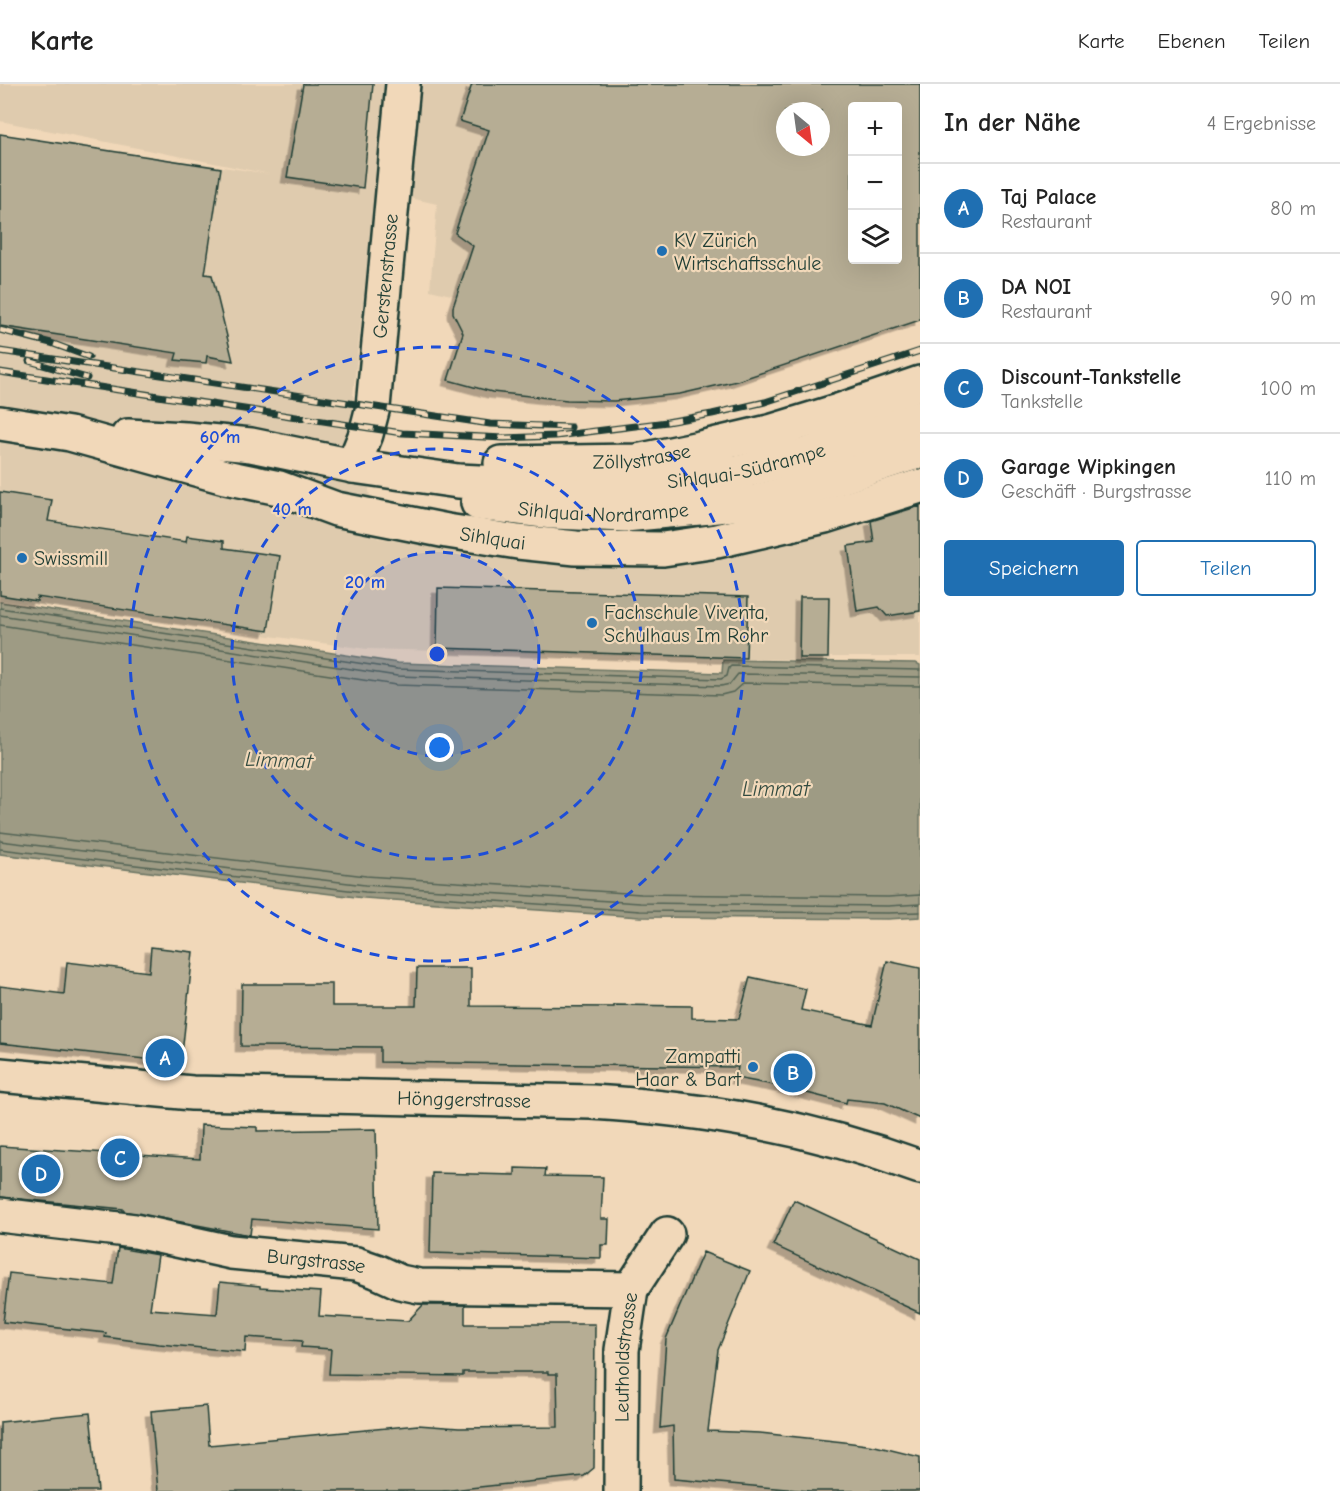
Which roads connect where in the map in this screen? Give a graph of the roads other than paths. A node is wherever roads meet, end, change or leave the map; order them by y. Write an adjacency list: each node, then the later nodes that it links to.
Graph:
1 (403, 84): 7 (street, Gerstenstrasse)
2 (920, 383): 7 (street, Zöllystrasse)
3 (920, 417): 7 (street, Sihlquai-Südrampe)
4 (0, 423): 5 (street, Sihlquai)
5 (70, 434): 7 (street, Sihlquai); 9 (street, Sihlquai)
6 (920, 451): 9 (street, Sihlquai-Nordrampe)
7 (353, 465)
8 (920, 486): 9 (street, Sihlquai)
9 (279, 488)
10 (0, 1075): 11 (street, Hönggerstrasse)
11 (920, 1167)
12 (0, 1215): 14 (street, Burgstrasse)
13 (668, 1234): 14 (street, Leutholdstrasse)
14 (631, 1289): 15 (street, Leutholdstrasse)
15 (621, 1491)

